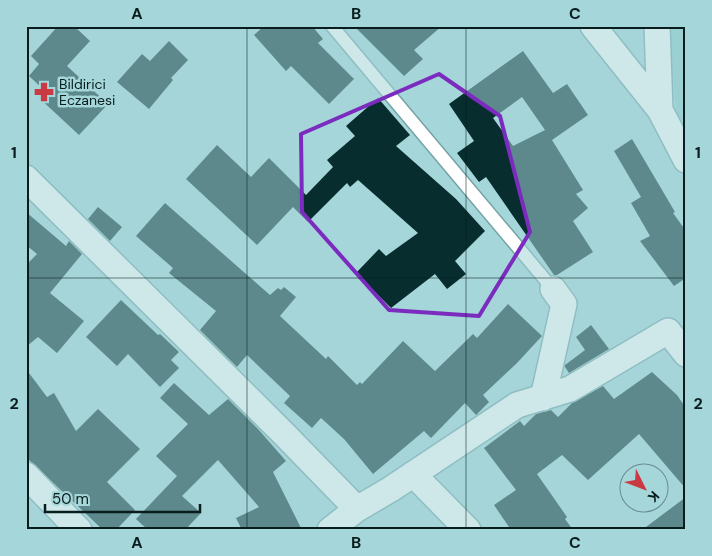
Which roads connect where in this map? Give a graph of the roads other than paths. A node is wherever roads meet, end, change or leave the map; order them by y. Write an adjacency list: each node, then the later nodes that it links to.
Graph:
1 (332, 26): 7 (lane)
2 (592, 26): 4 (street)
3 (657, 26): 4 (street)
4 (660, 110): 5 (street)
5 (686, 160)
6 (26, 178): 12 (street)
7 (553, 289): 9 (street)
8 (686, 354): 9 (street)
9 (543, 398): 10 (street)
10 (413, 474): 12 (street); 15 (street)
11 (26, 475): 13 (street)
12 (357, 509): 14 (street)
13 (79, 530)
14 (330, 530)
15 (468, 530)

